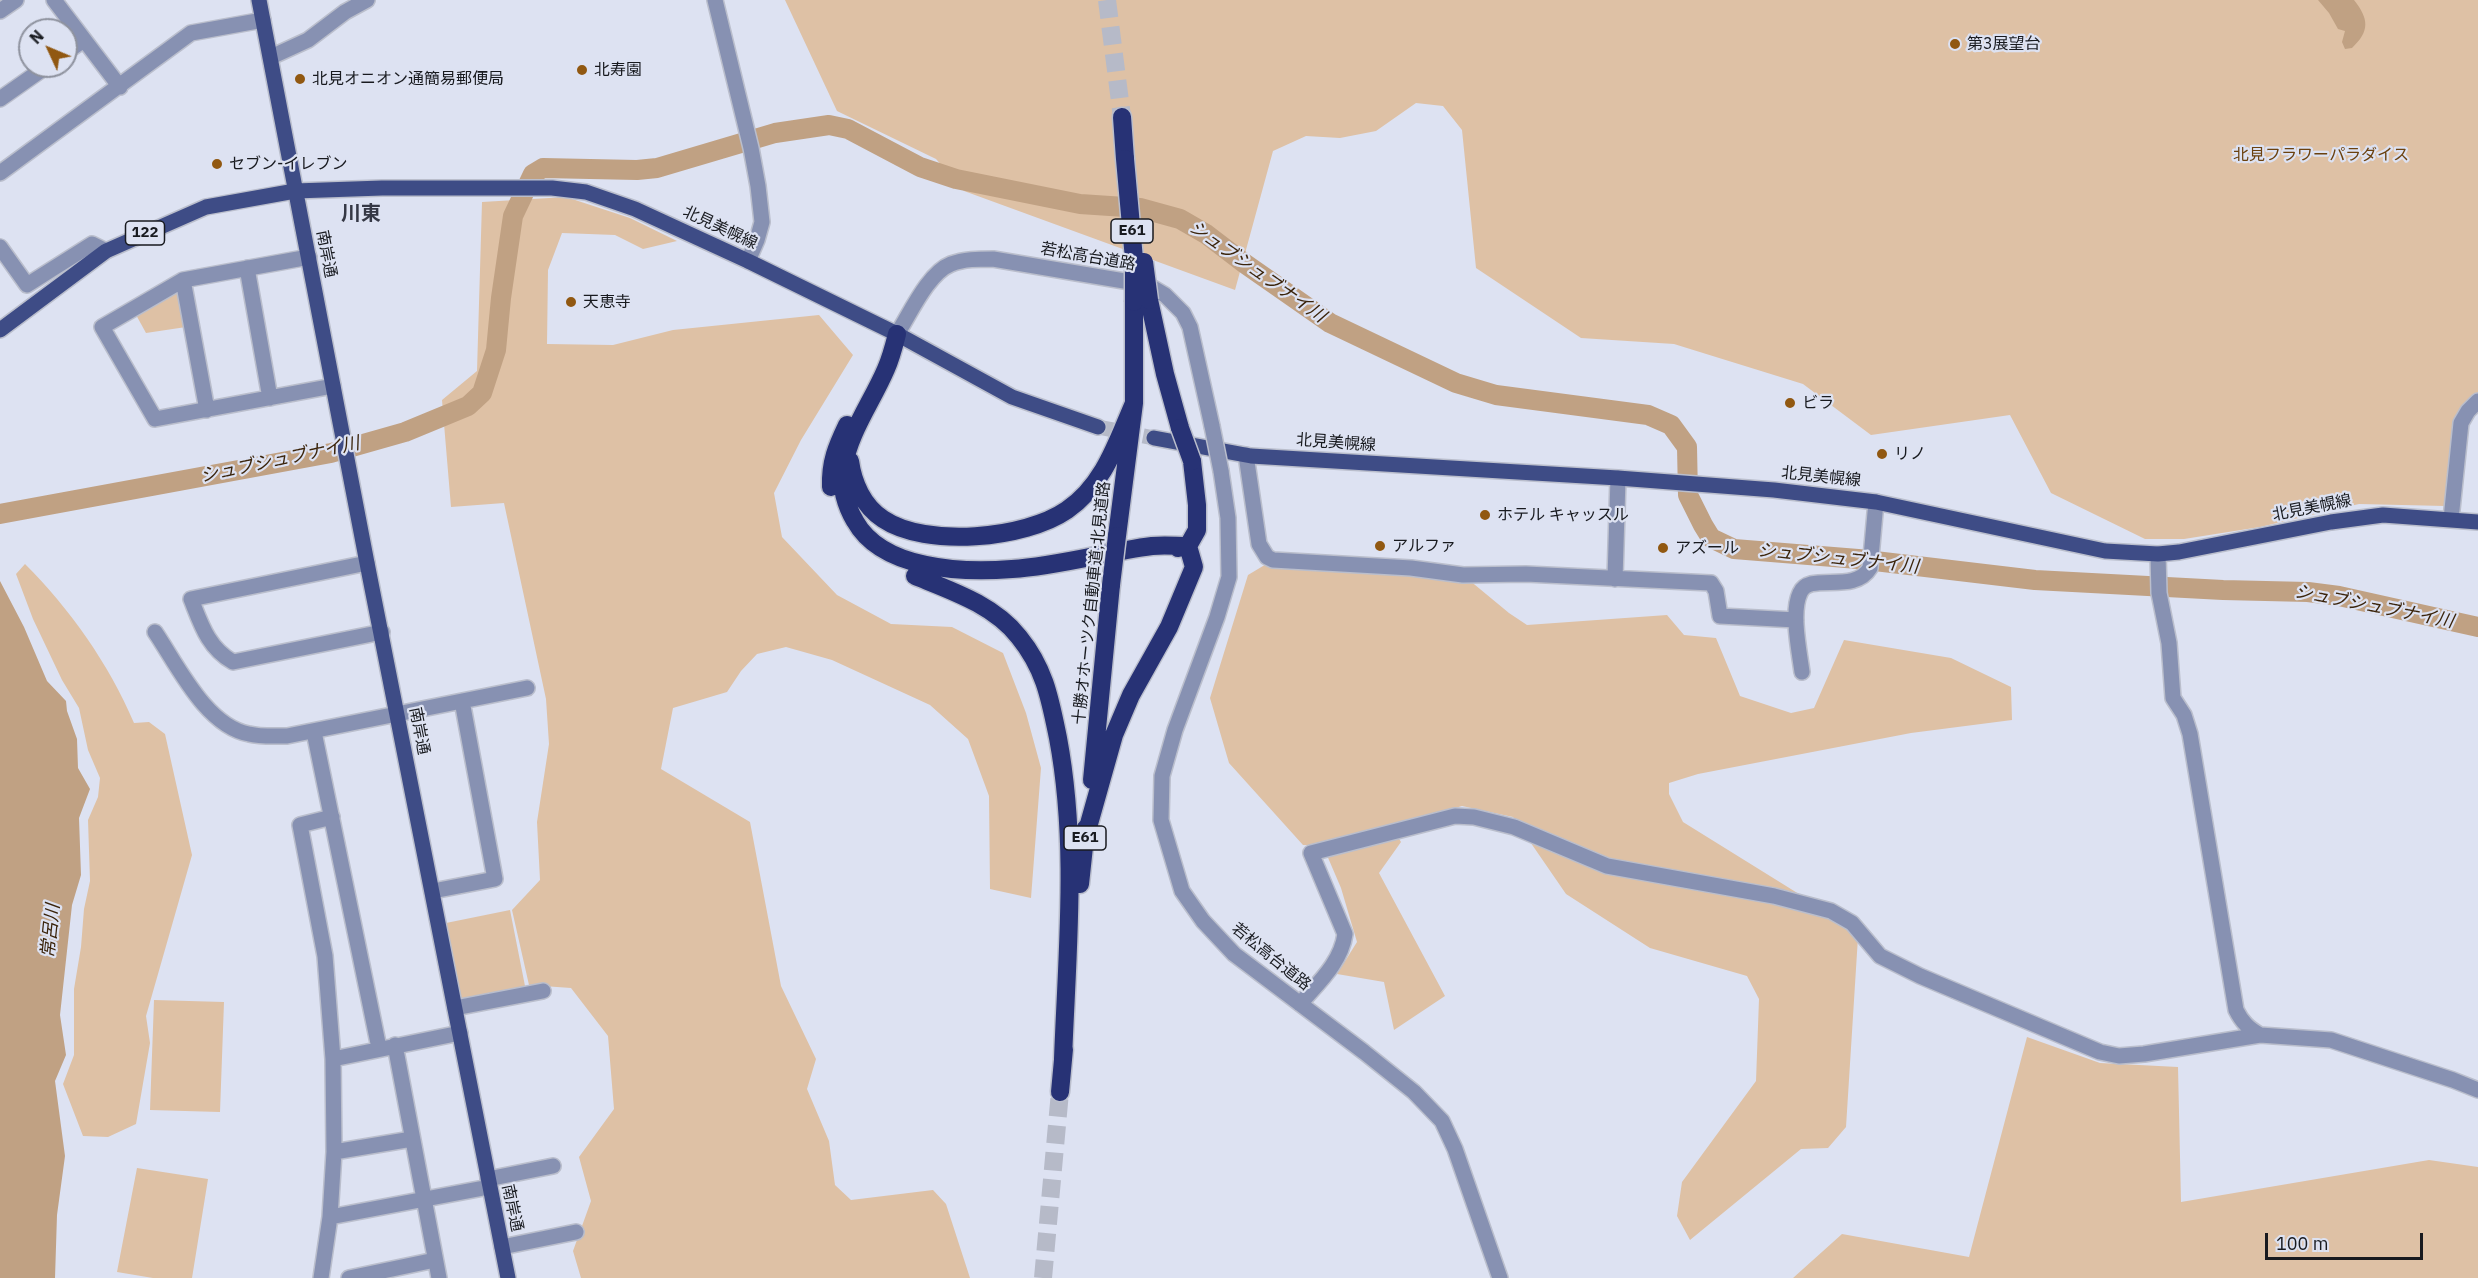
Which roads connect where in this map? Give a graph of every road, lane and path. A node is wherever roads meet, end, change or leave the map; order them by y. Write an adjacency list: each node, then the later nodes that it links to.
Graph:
1 (16, 0): 6 (street)
2 (54, 0): 8 (street)
3 (259, 0): 7 (main road, 南岸通)
4 (368, 0): 10 (street)
5 (715, 0): 20 (street)
6 (0, 11)
7 (263, 20): 10 (main road, 南岸通); 12 (street)
8 (84, 40): 9 (street); 12 (street)
9 (78, 44)
10 (271, 57): 16 (main road, 南岸通)
11 (29, 78): 13 (street)
12 (120, 87): 15 (street)
13 (0, 99)
14 (1123, 125): 23 (highway, 十勝オホーツク自動車道;北見道路 / E61, bridge)
15 (0, 173)
16 (295, 191): 18 (main road, 122); 19 (main road, 南岸通); 20 (main road, 北見美幌線)
17 (0, 247): 18 (street)
18 (106, 251): 24 (main road, 122)
19 (309, 257): 21 (street); 26 (main road, 南岸通)
20 (748, 261): 25 (main road, 北見美幌線)
21 (247, 268): 22 (street); 27 (street)
22 (183, 280): 30 (street); 30 (street)
23 (1142, 301): 29 (highway, 十勝オホーツク自動車道;北見道路 / E61); 39 (highway, bridge)
24 (0, 330)
25 (897, 334): 31 (main road, 北見美幌線); 33 (highway); 42 (highway); 56 (street, 若松高台道路, bridge)
26 (333, 386): 27 (street); 41 (main road, 南岸通)
27 (270, 398): 30 (street)
28 (2478, 401): 37 (street)
29 (1134, 403): 33 (highway); 53 (highway, 十勝オホーツク自動車道;北見道路 / E61, bridge)
30 (207, 410)
31 (1098, 428)
32 (1154, 438): 34 (main road, 北見美幌線)
33 (849, 450): 39 (highway)
34 (1246, 455): 35 (main road, 北見美幌線); 43 (street)
35 (1618, 478): 36 (main road, 北見美幌線); 43 (street)
36 (1876, 502): 40 (main road, 北見美幌線); 44 (street)
37 (2451, 519): 38 (main road, 北見美幌線); 40 (main road, 北見美幌線)
38 (2478, 522)
39 (1188, 546): 42 (highway); 53 (highway)
40 (2158, 554): 59 (street)
41 (367, 562): 46 (main road, 南岸通); 46 (street)
42 (915, 576): 63 (highway)
43 (1616, 579): 44 (street)
44 (1796, 620): 47 (street)
45 (155, 632): 51 (street)
46 (382, 632): 50 (main road, 南岸通)
47 (1802, 672)
48 (527, 688): 49 (street)
49 (462, 701): 50 (street); 54 (street)
50 (398, 713): 51 (street); 54 (main road, 南岸通)
51 (314, 732): 52 (street)
52 (332, 817): 61 (street); 62 (street)
53 (1085, 838): 63 (highway, 十勝オホーツク自動車道;北見道路 / E61)
54 (433, 891): 57 (main road, 南岸通)
55 (543, 991): 57 (street)
56 (1300, 1004): 59 (street); 79 (street, 若松高台道路)
57 (455, 1008): 58 (main road, 南岸通)
58 (460, 1033): 60 (street); 69 (main road, 南岸通)
59 (2260, 1035): 64 (street)
60 (394, 1045): 61 (street); 66 (street)
61 (378, 1048): 62 (street)
62 (333, 1059): 67 (street)
63 (1063, 1059): 65 (highway, 十勝オホーツク自動車道;北見道路 / E61)
64 (2478, 1090)
65 (1060, 1092)
66 (412, 1138): 67 (street); 70 (street)
67 (334, 1152): 71 (street)
68 (553, 1166): 69 (street)
69 (489, 1183): 70 (street); 73 (main road, 南岸通)
70 (425, 1198): 71 (street); 74 (street)
71 (330, 1216): 75 (street)
72 (576, 1232): 73 (street)
73 (502, 1247): 78 (main road, 南岸通)
74 (435, 1260): 76 (street); 77 (street)
75 (321, 1278)
76 (349, 1278)
77 (439, 1278)
78 (508, 1278)
79 (1500, 1278)

